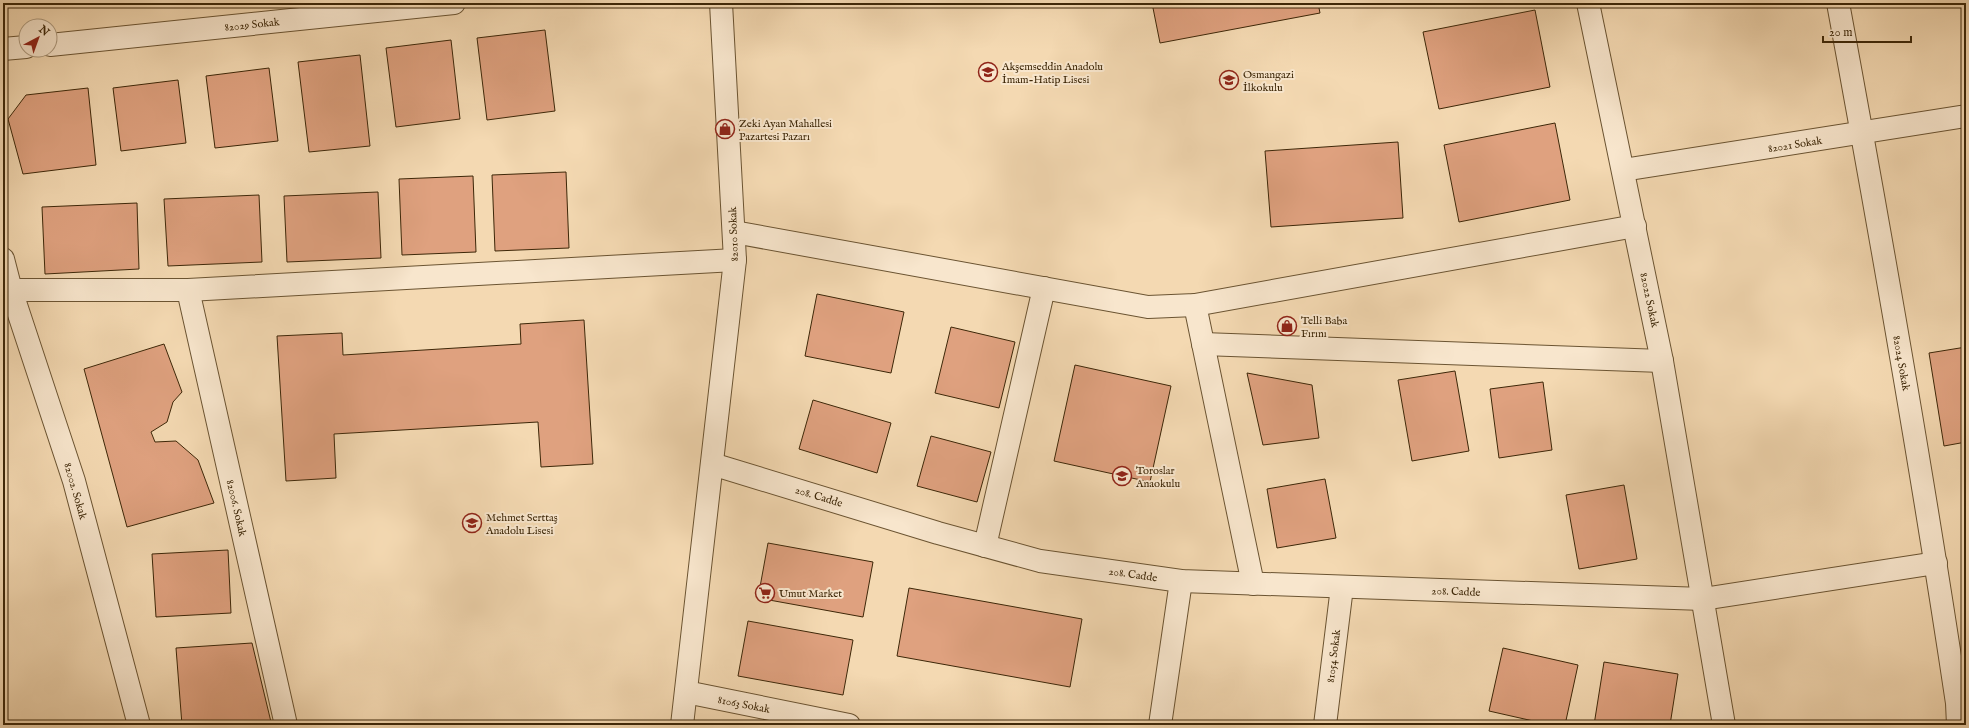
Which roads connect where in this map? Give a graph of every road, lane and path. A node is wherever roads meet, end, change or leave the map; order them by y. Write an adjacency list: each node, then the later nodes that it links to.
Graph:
1 (454, 3): 5 (street, 82029 Sokak)
2 (721, 3): 12 (street, 82010 Sokak)
3 (1588, 3): 10 (street, 82022 Sokak)
4 (1838, 3): 9 (street, 82024 Sokak)
5 (58, 44)
6 (18, 48): 7 (street)
7 (3, 50)
8 (1966, 116): 9 (street, 82021 Sokak)
9 (1862, 134): 10 (street, 82021 Sokak); 23 (street, 82024 Sokak)
10 (1623, 170): 11 (street, 82022 Sokak)
11 (1634, 226): 18 (street); 20 (street, 82022 Sokak)
12 (734, 232): 14 (street, 82010 Sokak); 15 (street)
13 (3, 259): 16 (street, 82002. Sokak)
14 (735, 260): 17 (street); 21 (street, 82010 Sokak)
15 (1044, 288): 18 (street); 22 (street)
16 (7, 290): 17 (street); 30 (street, 82002. Sokak)
17 (188, 290): 31 (street, 82006. Sokak)
18 (1195, 305): 19 (street)
19 (1203, 344): 20 (street); 25 (street)
20 (1662, 361): 27 (street, 82022 Sokak)
21 (712, 464): 22 (street, 208. Cadde); 28 (street)
22 (986, 546): 24 (street, 208. Cadde)
23 (1936, 563): 27 (street, 208. Cadde); 29 (street, 82024 Sokak)
24 (1181, 581): 25 (street, 208. Cadde); 34 (street)
25 (1253, 584): 26 (street, 208. Cadde)
26 (1342, 587): 27 (street, 208. Cadde); 35 (street, 81054 Sokak)
27 (1703, 599): 36 (street)
28 (686, 692): 32 (street); 33 (street, 81063 Sokak)
29 (1962, 703): 37 (street, 82024 Sokak)
30 (139, 725)
31 (286, 725)
32 (682, 725)
33 (850, 725)
34 (1160, 725)
35 (1325, 725)
36 (1724, 725)
37 (1958, 725)

